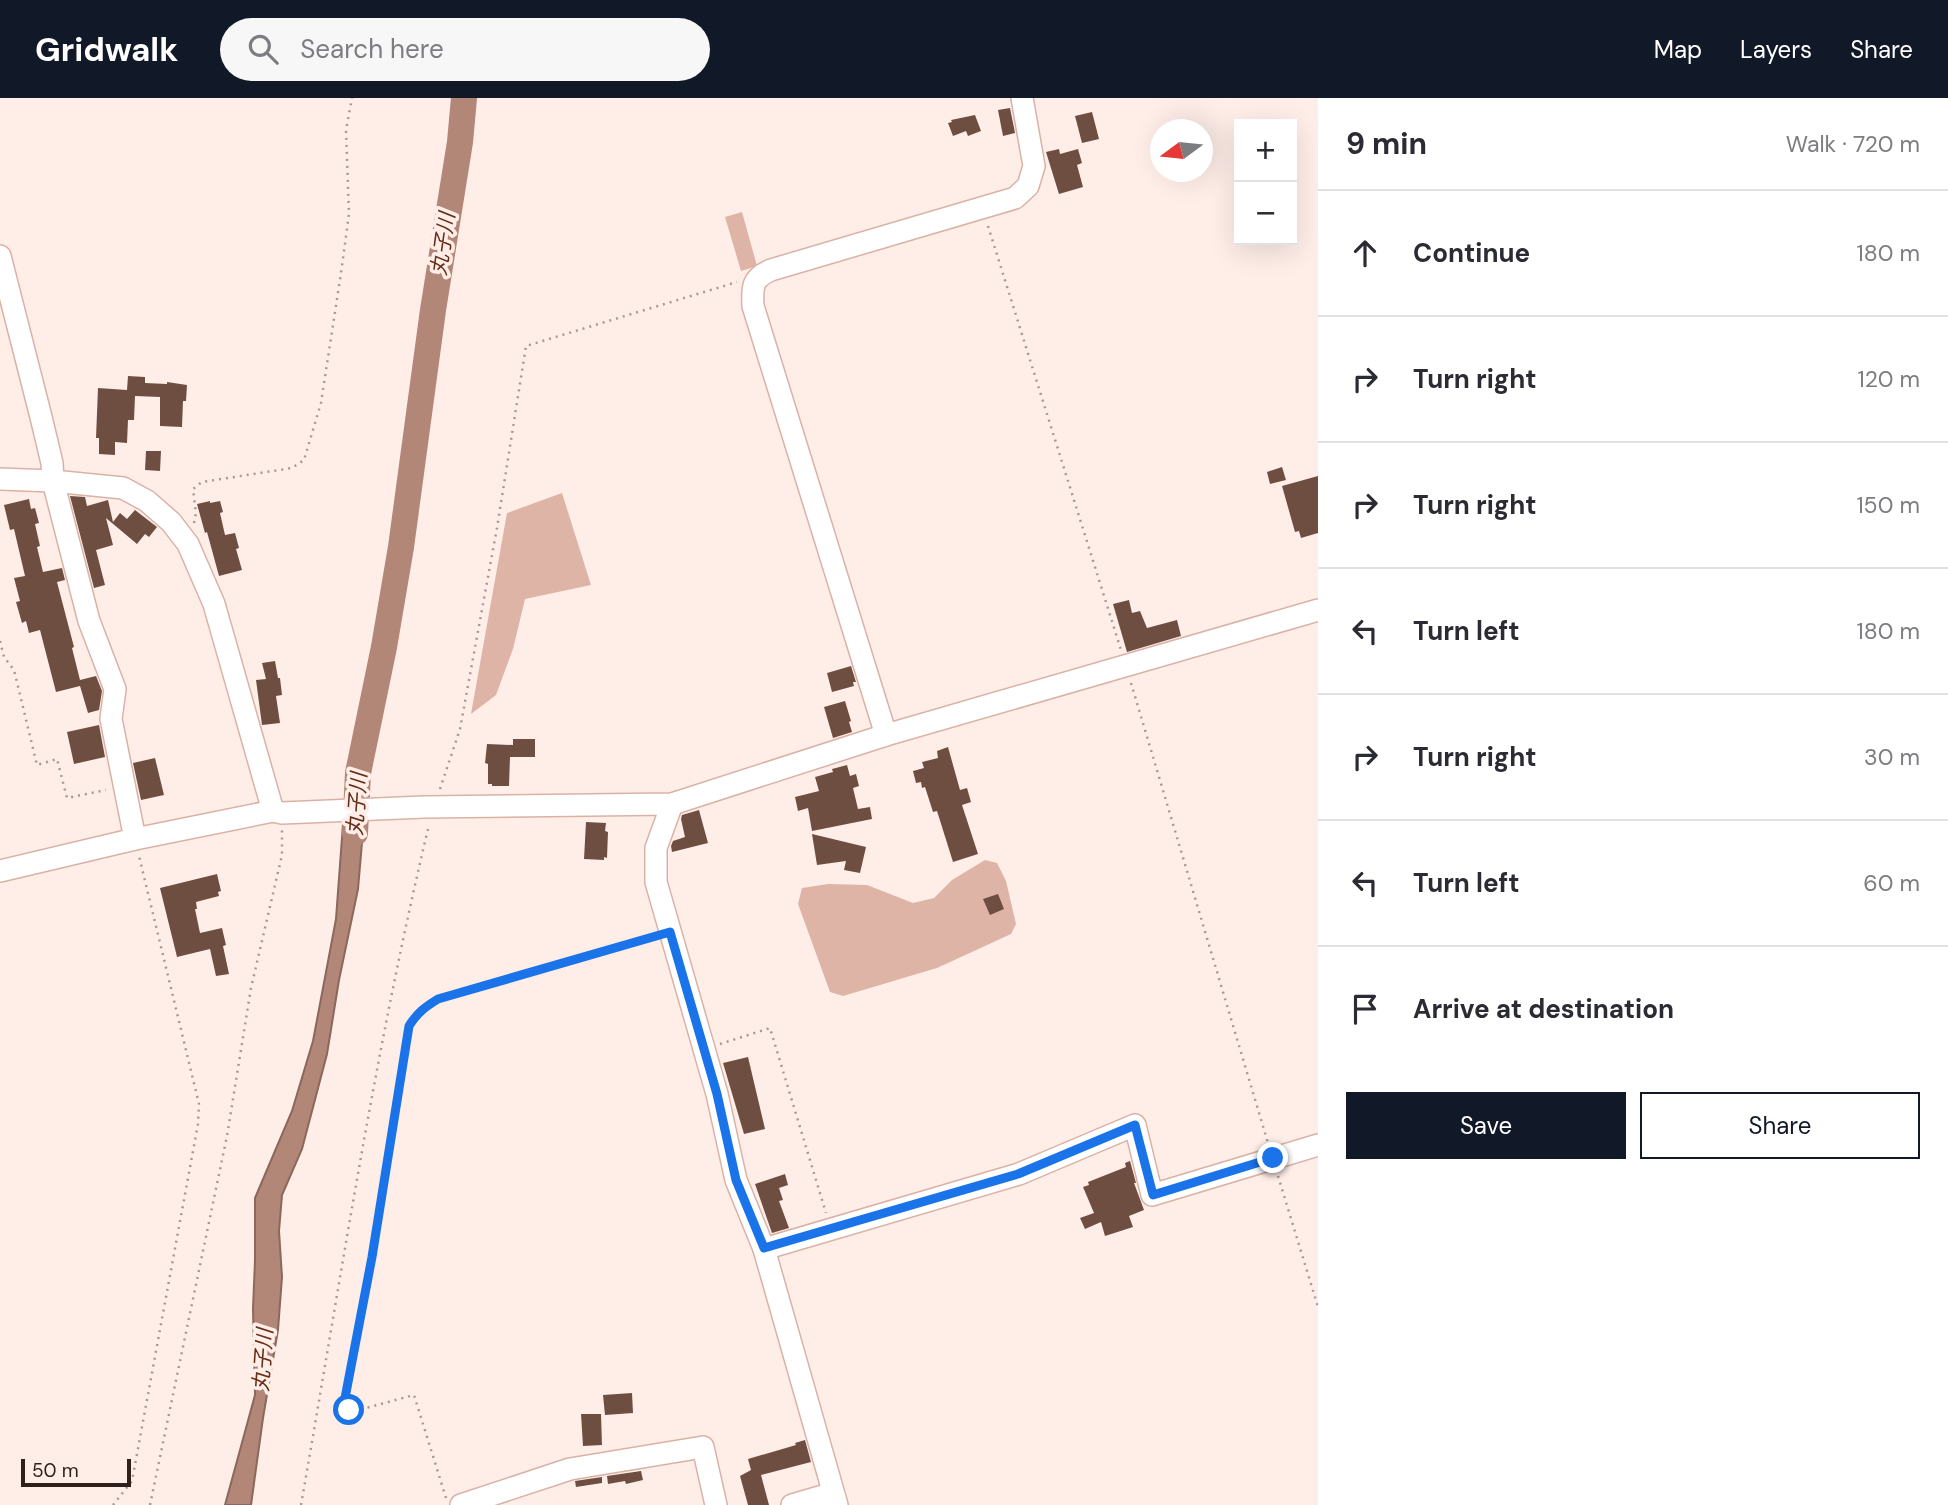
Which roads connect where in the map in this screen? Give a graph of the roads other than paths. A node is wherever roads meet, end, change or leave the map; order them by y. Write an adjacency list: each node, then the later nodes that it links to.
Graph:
1 (1022, 98): 6 (street)
2 (0, 256): 4 (street)
3 (0, 479): 4 (street)
4 (54, 481): 8 (street); 9 (street)
5 (1318, 610): 6 (street)
6 (886, 735): 7 (street)
7 (672, 804): 8 (street); 12 (street)
8 (278, 812): 9 (street)
9 (135, 839): 10 (street)
10 (0, 871)
11 (1318, 1145): 12 (street)
12 (764, 1248): 13 (street)
13 (835, 1499): 16 (street)
14 (461, 1505): 15 (street)
15 (716, 1505)
16 (792, 1505)

